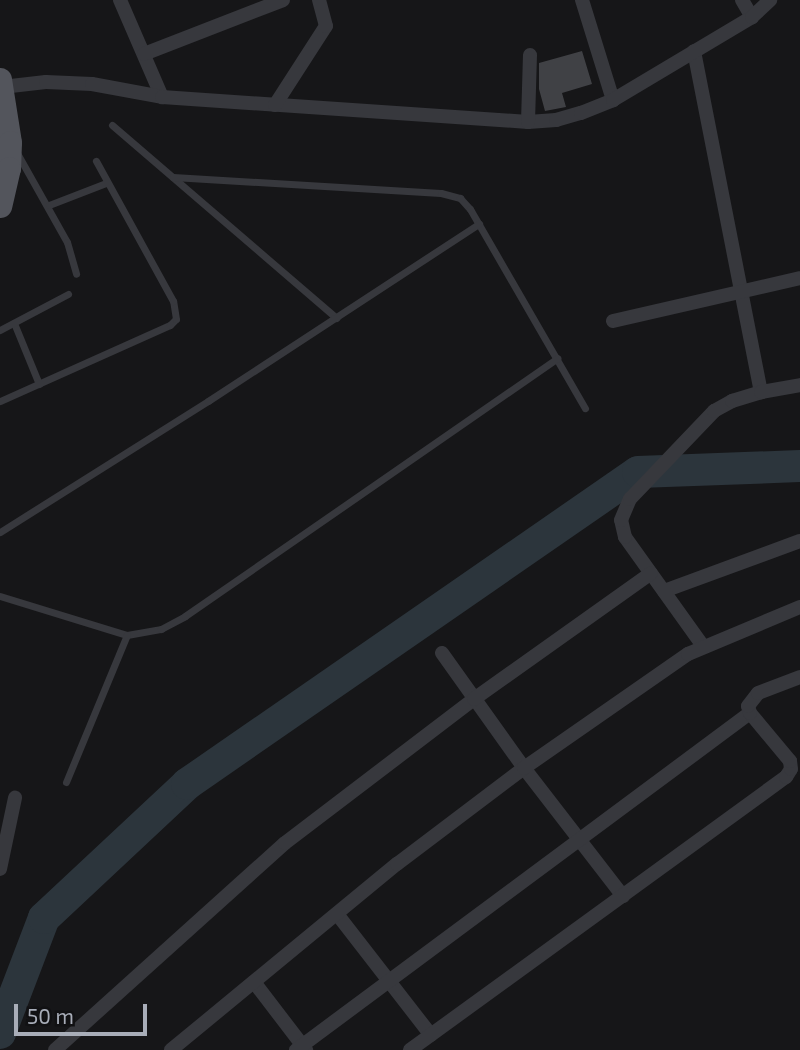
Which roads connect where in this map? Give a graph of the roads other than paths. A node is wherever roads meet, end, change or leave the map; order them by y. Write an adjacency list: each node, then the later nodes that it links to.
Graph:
1 (121, 0): 9 (street)
2 (283, 0): 9 (street)
3 (318, 0): 14 (street)
4 (582, 0): 13 (street)
5 (743, 0): 7 (street)
6 (771, 0): 7 (street)
7 (752, 17): 8 (street)
8 (694, 51): 13 (street); 26 (street)
9 (144, 54): 12 (street)
10 (530, 55): 15 (street)
11 (1, 83): 12 (street); 17 (main road)
12 (162, 97): 14 (street)
13 (613, 100): 15 (street)
14 (275, 105): 15 (street)
15 (528, 122)
16 (112, 125): 19 (lane)
17 (10, 142): 21 (lane); 22 (main road)
18 (96, 161): 20 (lane)
19 (173, 177): 23 (lane); 28 (lane)
20 (106, 183): 21 (lane); 33 (lane)
21 (49, 205): 24 (lane)
22 (0, 206)
23 (479, 224): 28 (lane); 32 (lane)
24 (76, 274)
25 (800, 278): 26 (street)
26 (741, 290): 29 (street); 35 (street)
27 (68, 294): 30 (lane)
28 (336, 318): 38 (lane)
29 (613, 321)
30 (14, 323): 31 (lane); 33 (lane)
31 (0, 330)
32 (557, 358): 37 (lane); 44 (lane)
33 (39, 384): 36 (lane)
34 (800, 385): 35 (street)
35 (761, 392): 40 (street)
36 (0, 401)
37 (585, 408)
38 (0, 532)
39 (800, 541): 41 (street)
40 (651, 573): 41 (street); 48 (street)
41 (664, 591): 45 (street)
42 (0, 596): 44 (lane)
43 (800, 607): 45 (street)
44 (127, 635): 51 (lane)
45 (704, 646): 50 (street)
46 (442, 653): 48 (street)
47 (800, 677): 49 (street)
48 (474, 699): 50 (street); 61 (street)
49 (750, 713): 53 (street); 55 (street)
50 (524, 768): 53 (street); 56 (street)
51 (66, 782)
52 (15, 799): 54 (street)
53 (581, 841): 55 (street); 57 (street)
54 (0, 869)
55 (623, 896): 59 (street)
56 (337, 914): 57 (street); 58 (street)
57 (390, 981): 59 (street); 60 (street)
58 (254, 982): 60 (street); 62 (street)
59 (431, 1035): 63 (street)
60 (302, 1049)
61 (55, 1050)
62 (171, 1050)
63 (410, 1050)

